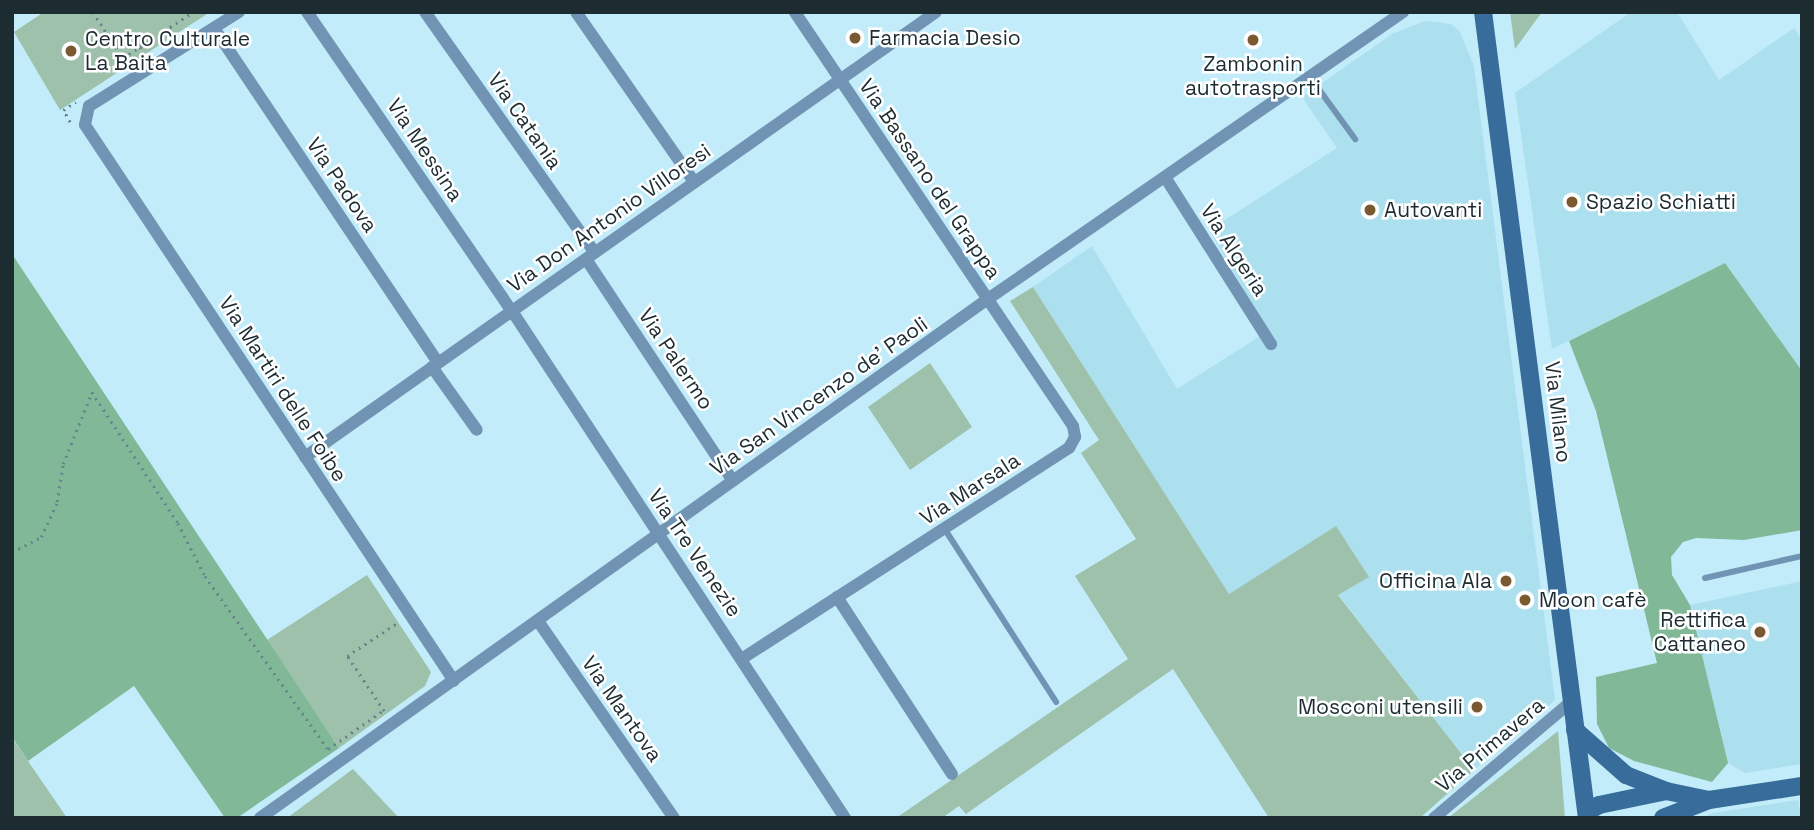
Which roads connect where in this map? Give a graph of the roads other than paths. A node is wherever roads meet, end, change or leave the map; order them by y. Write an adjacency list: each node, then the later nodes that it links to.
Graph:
1 (239, 12): 9 (street)
2 (307, 12): 17 (street, Via Messina)
3 (425, 12): 15 (street, Via Catania)
4 (576, 12): 14 (street)
5 (795, 12): 11 (street, Via Bassano del Grappa)
6 (936, 12): 11 (street, Via Don Antonio Villoresi)
7 (1403, 12): 10 (street, Via San Vincenzo de' Paoli)
8 (1483, 12): 31 (main road, Via Milano)
9 (214, 28): 19 (street, Via Padova); 21 (street, Via Martiri delle Foibe)
10 (1310, 77): 12 (lane); 13 (street, Via San Vincenzo de' Paoli)
11 (839, 80): 14 (street, Via Don Antonio Villoresi); 16 (street, Via Bassano del Grappa)
12 (1355, 139)
13 (1165, 177): 16 (street, Via San Vincenzo de' Paoli); 18 (street, Via Algeria)
14 (694, 182): 15 (street, Via Don Antonio Villoresi)
15 (590, 256): 17 (street, Via Don Antonio Villoresi); 22 (street, Via Palermo)
16 (988, 299): 22 (street, Via San Vincenzo de' Paoli); 23 (street, Via Marsala)
17 (512, 310): 19 (street, Via Don Antonio Villoresi); 24 (street, Via Tre Venezie)
18 (1271, 344)
19 (435, 365): 20 (street, Via Padova); 21 (street, Via Don Antonio Villoresi)
20 (477, 430)
21 (305, 457): 30 (street, Via Martiri delle Foibe)
22 (733, 481): 24 (street, Via San Vincenzo de' Paoli)
23 (944, 528): 27 (street, Via Marsala); 32 (lane)
24 (659, 534): 28 (street, Via San Vincenzo de' Paoli); 29 (street, Via Tre Venezie)
25 (1802, 556): 26 (lane)
26 (1705, 578)
27 (837, 597): 29 (street, Via Marsala); 34 (street)
28 (538, 621): 30 (street, Via San Vincenzo de' Paoli); 40 (street, Via Mantova)
29 (743, 659): 41 (street, Via Tre Venezie)
30 (454, 681): 39 (street, Via San Vincenzo de' Paoli)
31 (1572, 701): 33 (main road, Via Milano); 42 (street, Via Primavera)
32 (1056, 702)
33 (1575, 730): 36 (main road); 38 (main road, Via Milano)
34 (952, 774)
35 (1802, 786): 37 (main road)
36 (1666, 791): 37 (main road); 38 (main road)
37 (1709, 800): 43 (main road)
38 (1590, 816)
39 (260, 818)
40 (674, 818)
41 (845, 818)
42 (1434, 818)
43 (1663, 818)

